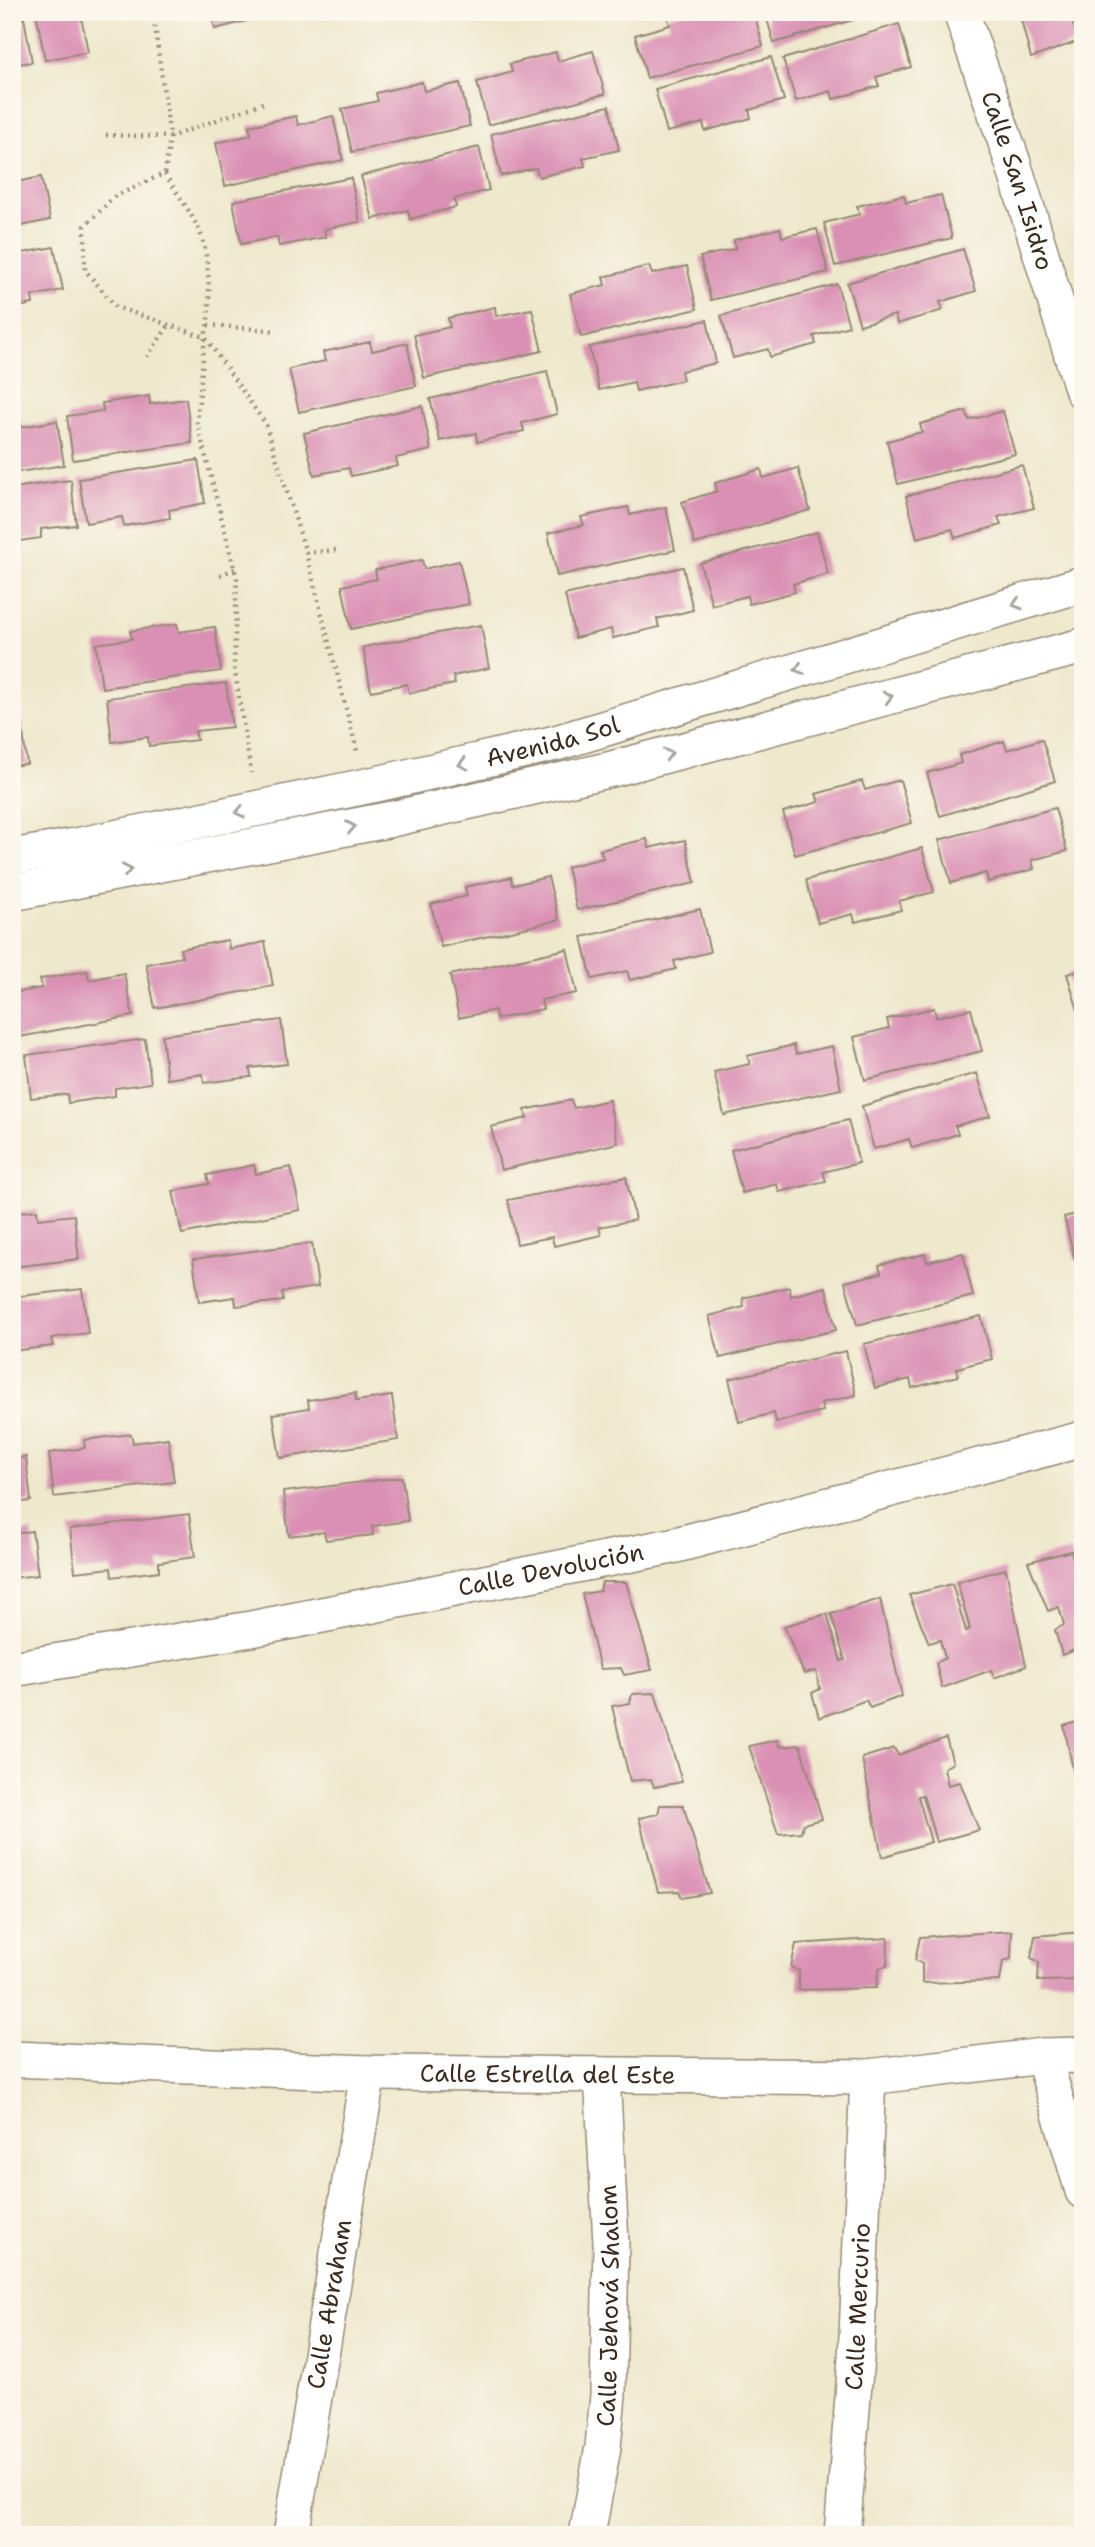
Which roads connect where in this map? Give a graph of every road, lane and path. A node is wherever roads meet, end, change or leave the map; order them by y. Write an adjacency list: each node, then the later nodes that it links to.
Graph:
1 (153, 12): 5 (path)
2 (961, 12): 12 (street, Calle San Isidro)
3 (263, 103): 5 (path)
4 (106, 135): 5 (path)
5 (170, 137): 6 (path)
6 (165, 173): 7 (path); 8 (path)
7 (169, 325): 10 (path); 11 (path)
8 (208, 325): 9 (path); 10 (path)
9 (276, 331)
10 (205, 337): 14 (path); 15 (path)
11 (147, 358)
12 (1083, 391)
13 (336, 550): 14 (path)
14 (306, 554): 21 (path)
15 (235, 569): 16 (path); 22 (path)
16 (220, 575)
17 (1083, 584): 19 (street, Avenida Sol, one-way to 19)
18 (1083, 646): 20 (street, Avenida Sol, one-way to 18)
19 (556, 743): 20 (street); 21 (street, Avenida Sol, one-way to 21)
20 (612, 769): 24 (street, Avenida Sol, one-way to 20)
21 (366, 786): 22 (street, Avenida Sol)
22 (255, 809): 24 (street, Avenida Sol, one-way to 24)
23 (12, 857): 24 (street, Avenida Sol)
24 (84, 862): 25 (street, Avenida Sol)
25 (12, 893)
26 (1083, 1439): 27 (street, Calle Devolución)
27 (12, 1669)
28 (1083, 2055): 29 (street, Calle Estrella del Este)
29 (1043, 2056): 33 (street, Calle Estrella del Este); 34 (street)
30 (12, 2059): 31 (street, Calle Estrella del Este)
31 (368, 2073): 32 (street, Calle Estrella del Este); 35 (street, Calle Abraham)
32 (602, 2075): 33 (street, Calle Estrella del Este); 36 (street, Calle Jehová Shalom)
33 (867, 2077): 37 (street, Calle Mercurio)
34 (1083, 2191)
35 (291, 2535)
36 (587, 2535)
37 (842, 2535)

